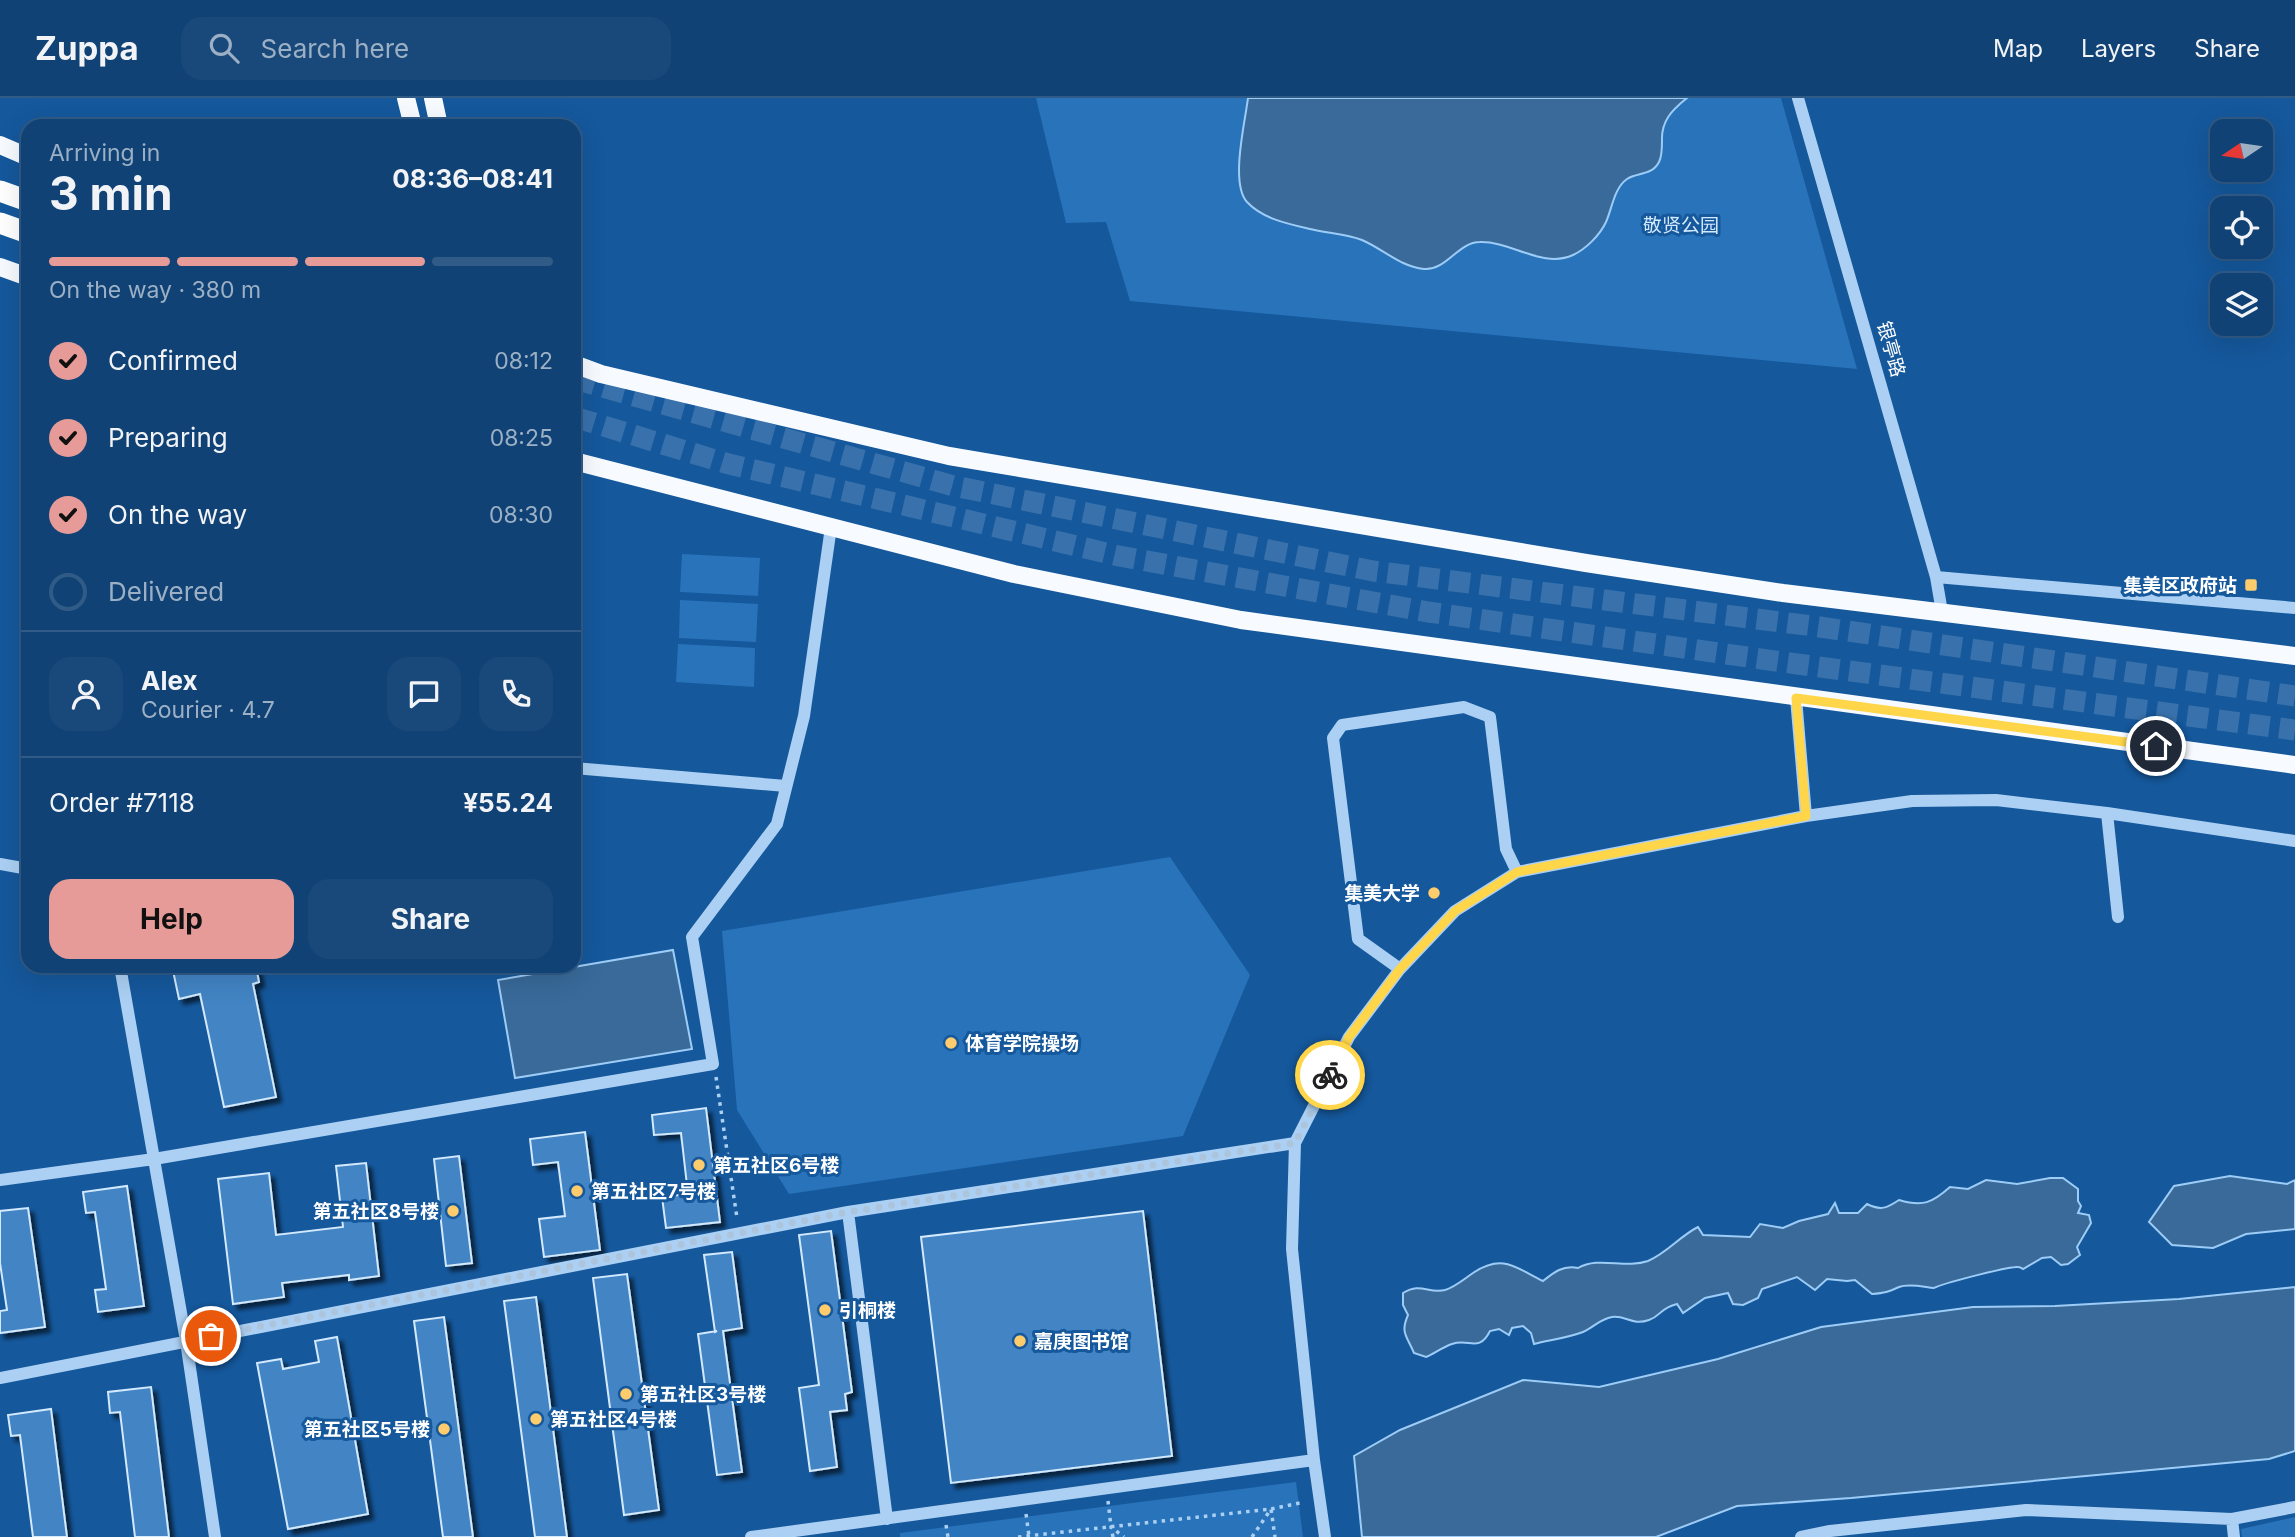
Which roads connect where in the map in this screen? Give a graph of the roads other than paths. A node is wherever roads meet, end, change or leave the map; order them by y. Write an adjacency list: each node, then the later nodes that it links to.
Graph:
1 (406, 98): 4 (main road)
2 (433, 98): 5 (main road)
3 (1798, 98): 17 (street, 银亭路)
4 (411, 119)
5 (438, 119)
6 (0, 145): 7 (main road)
7 (21, 154)
8 (0, 191): 9 (highway)
9 (21, 198)
10 (0, 223): 11 (highway)
11 (21, 230)
12 (0, 267): 13 (main road)
13 (21, 274)
14 (581, 367): 19 (main road)
15 (581, 463): 16 (main road)
16 (831, 527): 21 (main road); 24 (street)
17 (1937, 578): 18 (street); 19 (street, 银亭路)
18 (2295, 608)
19 (1942, 612): 20 (main road)
20 (2295, 656)
21 (1796, 698): 22 (main road); 26 (street)
22 (2295, 765)
23 (581, 769): 24 (street)
24 (786, 786): 35 (street)
25 (2108, 813): 26 (street); 27 (street); 31 (street)
26 (1806, 816): 30 (street)
27 (2295, 841)
28 (0, 864): 29 (street)
29 (21, 868)
30 (1517, 872): 32 (street); 32 (street)
31 (2118, 916)
32 (1400, 969): 34 (street)
33 (121, 973): 35 (street)
34 (1295, 1143): 37 (street); 40 (street)
35 (154, 1159): 36 (street); 38 (street)
36 (0, 1180)
37 (848, 1212): 38 (street); 42 (street)
38 (186, 1341): 39 (street); 44 (street)
39 (0, 1378)
40 (1314, 1460): 42 (street); 46 (street)
41 (2295, 1507): 43 (street)
42 (887, 1519): 45 (street)
43 (2232, 1519): 47 (street); 48 (street)
44 (215, 1537)
45 (751, 1537)
46 (1325, 1537)
47 (1801, 1537)
48 (2234, 1537)

